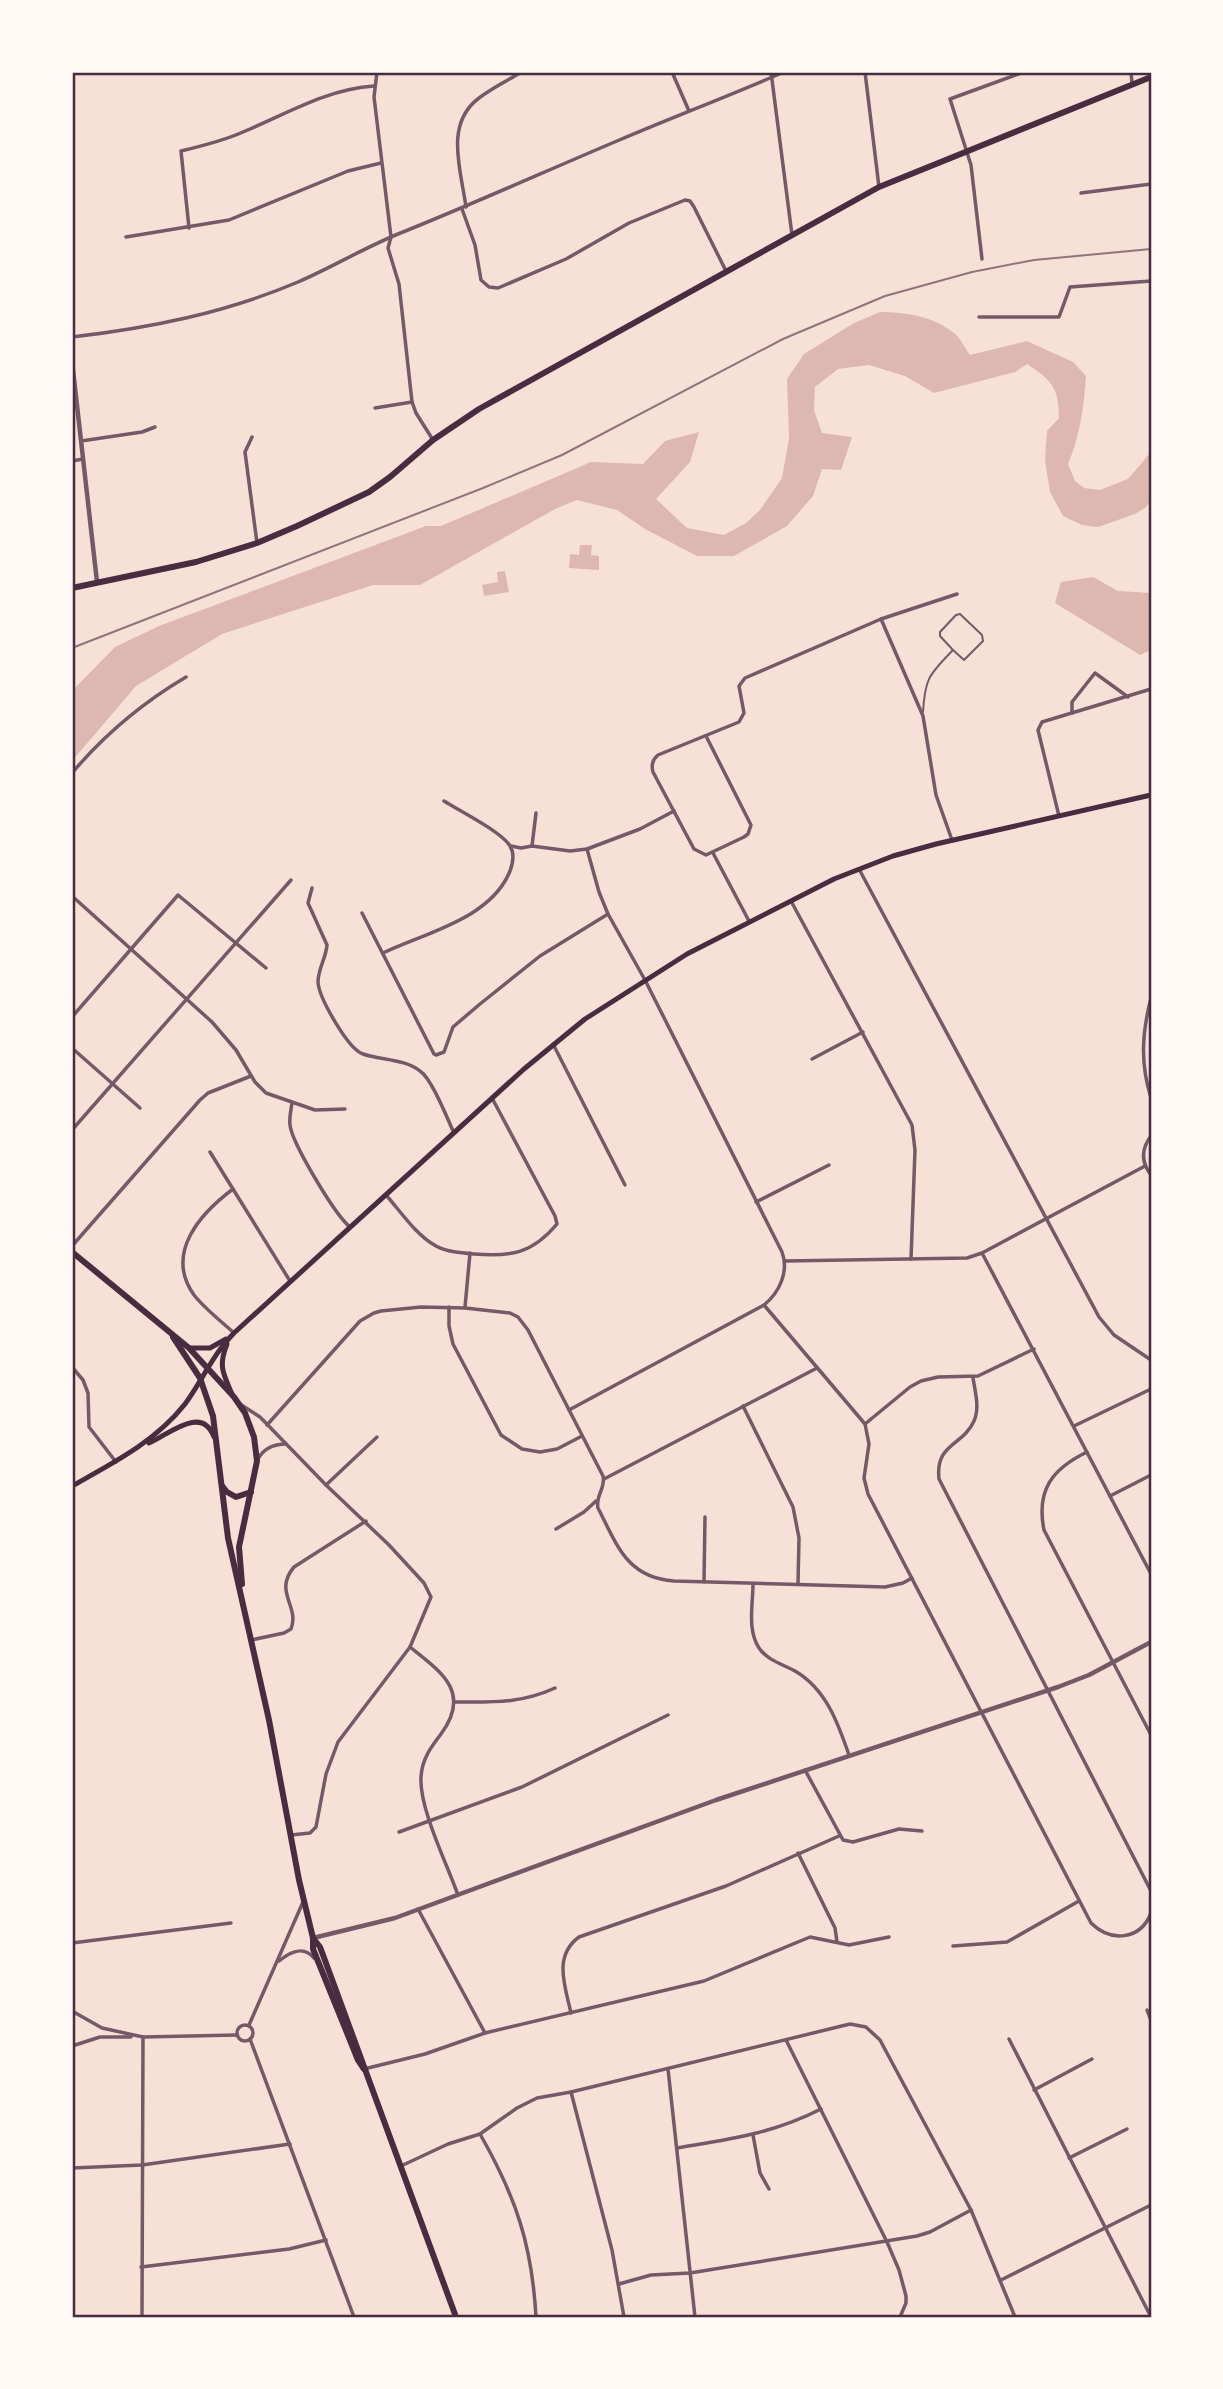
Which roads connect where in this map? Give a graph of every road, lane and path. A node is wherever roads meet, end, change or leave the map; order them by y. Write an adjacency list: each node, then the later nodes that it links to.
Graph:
1 (377, 72): 11 (street)
2 (522, 72): 18 (street)
3 (672, 72): 12 (street)
4 (784, 72): 8 (street)
5 (865, 72): 16 (street)
6 (1024, 72): 13 (street)
7 (1131, 72): 10 (street)
8 (771, 75): 12 (street); 20 (street)
9 (1151, 78): 10 (main road)
10 (1133, 85): 13 (main road)
11 (374, 86): 14 (street); 19 (street)
12 (689, 111): 18 (street)
13 (968, 150): 16 (main road); 23 (street)
14 (381, 163): 19 (street); 22 (street)
15 (1151, 184): 17 (street)
16 (879, 187): 20 (main road)
17 (1081, 193)
18 (464, 208): 22 (street); 24 (street)
19 (189, 228): 21 (street)
20 (792, 235): 24 (main road)
21 (126, 237)
22 (390, 237): 27 (street); 29 (street)
23 (982, 259)
24 (726, 271): 33 (main road)
25 (1151, 281): 26 (street)
26 (979, 317)
27 (72, 337)
28 (72, 361): 34 (street)
29 (412, 402): 30 (street); 33 (street)
30 (375, 408)
31 (155, 427): 34 (street)
32 (252, 437): 37 (street)
33 (433, 440): 37 (main road)
34 (81, 441): 35 (street)
35 (83, 459): 36 (street); 38 (street)
36 (72, 461)
37 (257, 543): 38 (main road)
38 (97, 582): 39 (main road)
39 (72, 588)
40 (957, 594): 41 (street)
41 (881, 619): 47 (street); 48 (street)
42 (953, 650): 42 (lane); 47 (lane)
43 (186, 677): 49 (street)
44 (1151, 689): 45 (street)
45 (1128, 697): 46 (street); 46 (street)
46 (1072, 713): 54 (street)
47 (923, 716): 55 (street)
48 (706, 736): 52 (street); 59 (street)
49 (72, 773)
50 (1151, 795): 54 (main road)
51 (444, 801): 56 (street)
52 (674, 811): 58 (street); 59 (street)
53 (536, 813): 57 (street)
54 (1059, 816): 55 (main road)
55 (952, 840): 60 (main road)
56 (511, 846): 57 (street); 70 (street)
57 (532, 846): 58 (street)
58 (587, 849): 66 (street)
59 (713, 853): 67 (street)
60 (859, 869): 64 (main road); 98 (street)
61 (290, 880): 68 (street)
62 (312, 888): 88 (street)
63 (72, 896): 69 (street)
64 (791, 901): 67 (main road); 76 (street)
65 (362, 913): 70 (street)
66 (608, 914): 70 (street); 72 (street)
67 (749, 920): 72 (main road)
68 (235, 943): 69 (street); 71 (street); 74 (street)
69 (131, 949): 74 (street); 75 (street)
70 (383, 953)
71 (266, 968)
72 (645, 980): 77 (main road); 97 (street)
73 (1151, 998): 83 (street)
74 (186, 999): 80 (street); 81 (street)
75 (72, 1017)
76 (863, 1032): 79 (street); 103 (street)
77 (553, 1044): 82 (main road); 94 (street)
78 (72, 1048): 81 (street)
79 (812, 1059)
80 (251, 1076): 84 (street); 100 (street)
81 (112, 1084): 85 (street); 87 (street)
82 (492, 1098): 88 (main road); 101 (street)
83 (1151, 1098)
84 (293, 1103): 86 (street); 99 (street)
85 (140, 1108)
86 (345, 1110)
87 (72, 1130)
88 (454, 1133): 96 (main road)
89 (1151, 1136): 92 (street)
90 (210, 1152): 95 (street)
91 (829, 1165): 97 (street)
92 (1145, 1166): 93 (street); 98 (street)
93 (1151, 1175)
94 (625, 1185)
95 (233, 1189): 105 (street); 109 (street)
96 (386, 1195): 99 (main road); 101 (street)
97 (756, 1202): 104 (street)
98 (1046, 1219): 102 (street); 113 (street)
99 (350, 1227): 105 (main road)
100 (72, 1249): 110 (main road)
101 (470, 1253): 108 (street)
102 (982, 1253): 103 (street); 112 (street)
103 (911, 1259): 104 (street)
104 (785, 1261): 106 (street)
105 (290, 1282): 109 (main road)
106 (764, 1305): 116 (street); 123 (street)
107 (449, 1307): 108 (street); 125 (street); 127 (street)
108 (465, 1308): 123 (street)
109 (232, 1335): 111 (main road); 115 (main road); 120 (main road)
110 (173, 1337): 111 (main road); 117 (main road)
111 (189, 1348): 115 (main road)
112 (1034, 1349): 118 (street); 126 (street)
113 (1151, 1360)
114 (72, 1367): 134 (street)
115 (207, 1367): 117 (main road); 120 (main road)
116 (817, 1368): 122 (street); 124 (street)
117 (201, 1378): 130 (main road); 132 (main road)
118 (973, 1378): 124 (street); 157 (street)
119 (1151, 1390): 126 (street)
120 (233, 1395): 121 (main road)
121 (239, 1403): 125 (street); 133 (main road)
122 (743, 1406): 136 (street); 150 (street)
123 (569, 1410): 127 (street)
124 (865, 1424): 147 (street)
125 (267, 1425): 129 (street)
126 (1074, 1426): 131 (street)
127 (582, 1436): 136 (street)
128 (377, 1437): 138 (street)
129 (286, 1444): 133 (street); 138 (street)
130 (140, 1447): 132 (main road); 134 (main road)
131 (1087, 1452): 141 (street); 155 (street)
132 (219, 1454): 137 (main road)
133 (257, 1461): 140 (main road)
134 (116, 1462): 139 (main road)
135 (1151, 1475): 141 (street)
136 (604, 1479): 142 (street)
137 (221, 1483): 140 (main road); 151 (main road)
138 (326, 1485): 144 (street)
139 (72, 1486)
140 (251, 1492): 151 (main road)
141 (1110, 1496): 146 (street)
142 (596, 1501): 145 (street); 148 (street)
143 (705, 1517): 148 (street)
144 (366, 1521): 152 (street); 154 (street)
145 (556, 1528)
146 (1151, 1574)
147 (912, 1578): 150 (street); 159 (street)
148 (704, 1582): 149 (street)
149 (753, 1584): 150 (street); 162 (street)
150 (798, 1585)
151 (246, 1617): 152 (main road)
152 (251, 1640): 167 (main road)
153 (1151, 1642): 155 (street)
154 (410, 1647): 158 (street); 167 (street)
155 (1114, 1662): 157 (street); 161 (street)
156 (555, 1688): 158 (street)
157 (1048, 1690): 159 (street); 170 (street)
158 (455, 1702): 164 (street)
159 (982, 1712): 162 (street); 172 (street)
160 (668, 1715): 164 (street)
161 (1151, 1735)
162 (849, 1755): 163 (street)
163 (805, 1770): 168 (street); 171 (street)
164 (430, 1821): 166 (street); 171 (street)
165 (922, 1831): 168 (street)
166 (399, 1832)
167 (291, 1835): 173 (main road)
168 (839, 1836): 169 (street)
169 (798, 1853): 179 (street); 186 (street)
170 (1151, 1891)
171 (458, 1895): 174 (street)
172 (1079, 1901): 175 (street); 181 (street)
173 (304, 1902): 178 (main road); 183 (street)
174 (418, 1909): 178 (street); 189 (street)
175 (1151, 1913)
176 (232, 1923): 180 (street)
177 (889, 1937): 179 (street)
178 (313, 1938): 182 (main road); 198 (main road)
179 (837, 1942): 186 (street)
180 (72, 1943)
181 (953, 1946)
182 (315, 1958): 183 (street); 198 (main road)
183 (277, 1962): 188 (street)
184 (1147, 2010): 187 (street)
185 (72, 2011): 191 (street)
186 (571, 2013): 189 (street)
187 (1151, 2020)
188 (249, 2025): 190 (street); 192 (street)
189 (485, 2033): 198 (street)
190 (237, 2035): 191 (street); 192 (street)
191 (143, 2036): 195 (street); 208 (street)
192 (250, 2039): 205 (street)
193 (1009, 2039): 199 (street)
194 (786, 2040): 197 (street); 201 (street); 213 (street)
195 (72, 2046)
196 (1092, 2059): 199 (street)
197 (668, 2068): 200 (street); 206 (street)
198 (364, 2069): 209 (main road)
199 (1034, 2090): 207 (street)
200 (571, 2092): 203 (street); 220 (street)
201 (821, 2109): 204 (street); 216 (street)
202 (1127, 2129): 207 (street)
203 (480, 2134): 209 (street); 224 (street)
204 (753, 2135): 206 (street); 211 (street)
205 (290, 2144): 208 (street); 215 (street)
206 (677, 2148): 218 (street)
207 (1069, 2158): 214 (street)
208 (142, 2165): 210 (street); 217 (street)
209 (400, 2166): 223 (main road)
210 (72, 2168)
211 (769, 2189)
212 (1151, 2205): 214 (street)
213 (971, 2210): 216 (street); 219 (street)
214 (1105, 2229): 219 (street); 229 (street)
215 (326, 2240): 217 (street); 222 (street)
216 (887, 2242): 218 (street); 227 (street)
217 (141, 2267): 221 (street)
218 (690, 2273): 220 (street); 226 (street)
219 (1001, 2280): 228 (street)
220 (619, 2284): 225 (street)
221 (142, 2317)
222 (354, 2317)
223 (456, 2317)
224 (536, 2317)
225 (624, 2317)
226 (695, 2317)
227 (900, 2317)
228 (1015, 2317)
229 (1151, 2317)

